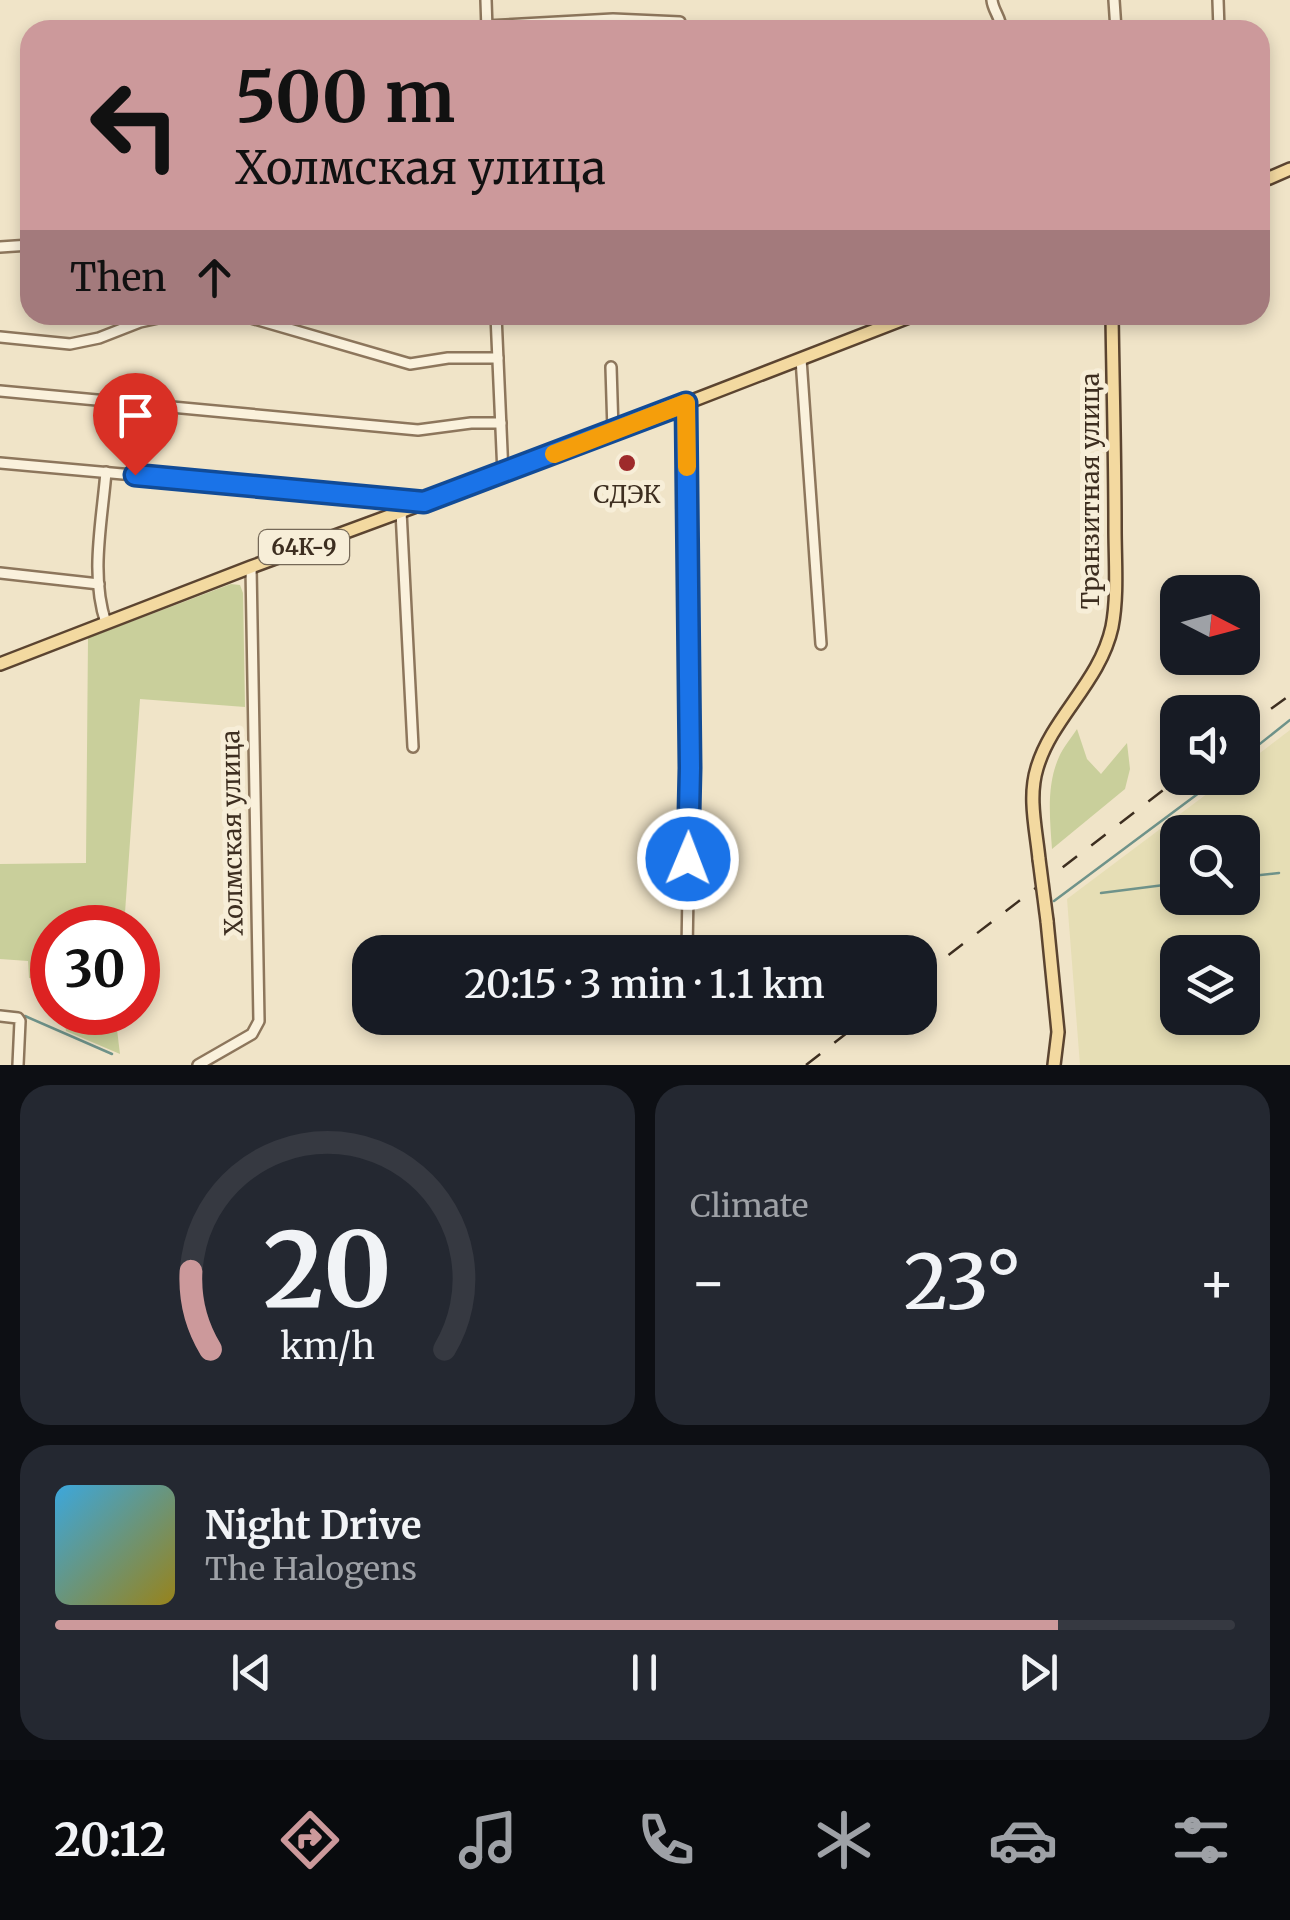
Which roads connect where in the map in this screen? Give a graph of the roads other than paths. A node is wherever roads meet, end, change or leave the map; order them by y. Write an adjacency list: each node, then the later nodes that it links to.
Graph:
1 (132, 325): 6 (street)
2 (275, 325): 7 (street)
3 (496, 325): 7 (street)
4 (888, 325): 8 (main road, 64К-9)
5 (1112, 325): 30 (main road, Транзитная улица, bridge)
6 (0, 338)
7 (498, 358): 12 (street)
8 (802, 358): 11 (main road, 64К-9); 23 (street)
9 (611, 367): 13 (street)
10 (0, 391): 12 (street)
11 (686, 403): 13 (main road, 64К-9); 26 (street)
12 (501, 423): 16 (street)
13 (613, 431): 16 (main road, 64К-9)
14 (0, 462): 15 (street)
15 (106, 472): 17 (street); 21 (street)
16 (503, 474): 17 (main road, 64К-9)
17 (424, 502): 18 (main road, 64К-9)
18 (401, 510): 19 (main road, 64К-9); 25 (street)
19 (250, 567): 22 (main road, 64К-9); 29 (street, Холмская улица)
20 (0, 572): 21 (street)
21 (99, 584): 22 (street)
22 (106, 623): 24 (main road, 64К-9)
23 (821, 644)
24 (0, 664)
25 (413, 747)
26 (686, 935)
27 (0, 1016): 28 (street)
28 (18, 1065)
29 (198, 1065)
30 (1054, 1065)

